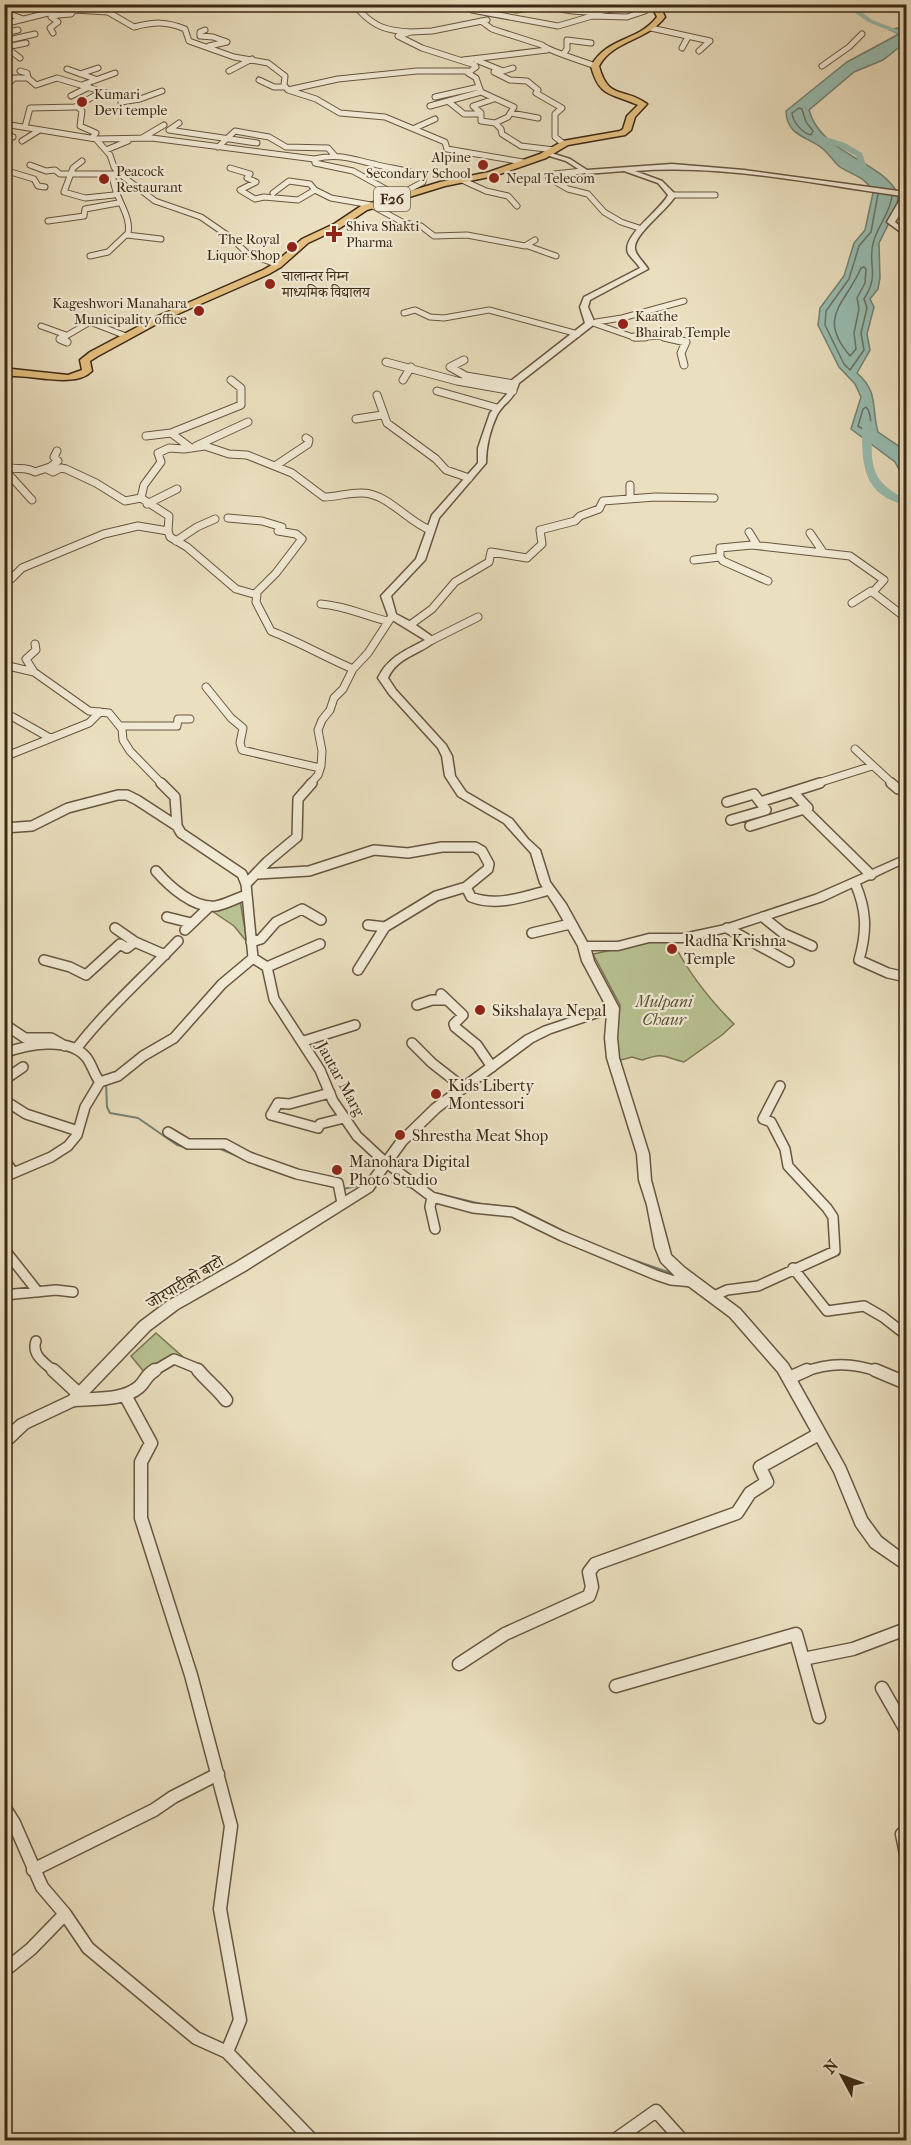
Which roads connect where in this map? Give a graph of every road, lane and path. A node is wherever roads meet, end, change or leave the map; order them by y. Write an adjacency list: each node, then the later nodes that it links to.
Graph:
1 (45, 4): 10 (street)
2 (463, 4): 12 (street)
3 (488, 4): 7 (street)
4 (622, 4): 7 (street)
5 (646, 4): 16 (street)
6 (655, 4): 17 (main road)
7 (544, 5)
8 (358, 9): 20 (street)
9 (5, 12): 13 (street)
10 (48, 13): 11 (street); 13 (street)
11 (58, 15): 22 (street); 30 (street)
12 (497, 16): 14 (street); 16 (street)
13 (23, 20): 15 (street)
14 (481, 21): 20 (street); 33 (street)
15 (4, 24)
16 (558, 26): 26 (street)
17 (651, 28): 25 (street); 41 (main road)
18 (18, 30): 21 (street)
19 (205, 30): 30 (street)
20 (411, 32): 40 (street)
21 (4, 33)
22 (53, 33)
23 (35, 34): 27 (street)
24 (862, 34): 42 (street)
25 (688, 37): 32 (street); 34 (street)
26 (572, 39): 29 (street); 36 (street)
27 (4, 41)
28 (26, 43): 31 (street)
29 (591, 43)
30 (209, 46): 39 (street)
31 (5, 47): 35 (street)
32 (682, 48)
33 (547, 50): 36 (street); 40 (street)
34 (699, 51)
35 (14, 53): 37 (street); 38 (street)
36 (564, 53): 41 (street)
37 (4, 55)
38 (20, 58)
39 (252, 59): 48 (street); 58 (street)
40 (465, 59): 46 (street); 49 (street)
41 (595, 66): 92 (main road, F26)
42 (822, 66)
43 (98, 68): 50 (street)
44 (513, 68): 46 (street)
45 (67, 69): 50 (street)
46 (495, 69): 92 (street)
47 (20, 71): 52 (street)
48 (229, 71)
49 (468, 71): 58 (street); 59 (street)
50 (80, 74): 53 (street)
51 (115, 74): 53 (street)
52 (28, 78): 55 (street); 57 (street)
53 (95, 79): 55 (street)
54 (259, 80): 58 (street)
55 (82, 86): 56 (street)
56 (89, 87): 61 (street); 62 (street)
57 (4, 88)
58 (286, 89): 81 (street)
59 (480, 90): 63 (street); 65 (street); 67 (street)
60 (162, 91): 64 (street)
61 (107, 93): 64 (street); 69 (street)
62 (71, 96)
63 (435, 97)
64 (140, 99): 66 (street); 68 (street)
65 (494, 99): 71 (street); 72 (street)
66 (121, 102)
67 (449, 102): 70 (street); 71 (street)
68 (148, 104)
69 (77, 106): 80 (street); 88 (street)
70 (430, 106)
71 (481, 114): 76 (street)
72 (511, 114): 73 (street); 76 (street)
73 (538, 118)
74 (435, 119): 81 (street)
75 (179, 123): 87 (street)
76 (495, 123): 95 (street)
77 (6, 125): 80 (street)
78 (164, 125): 86 (street)
79 (240, 125): 83 (street)
80 (26, 127): 82 (street)
81 (415, 128): 99 (street)
82 (38, 131): 88 (street); 89 (street)
83 (235, 131): 87 (street); 96 (street)
84 (4, 135): 85 (street)
85 (13, 137)
86 (142, 138): 88 (street); 93 (street)
87 (227, 138): 91 (street); 93 (street)
88 (94, 139): 94 (street)
89 (22, 141)
90 (128, 141): 94 (street)
91 (257, 143)
92 (564, 144): 95 (main road, F26)
93 (218, 147): 98 (street)
94 (106, 150): 106 (street)
95 (551, 152): 99 (main road, F26); 103 (street)
96 (335, 156): 98 (street); 116 (street)
97 (82, 161): 105 (street)
98 (313, 162): 116 (street)
99 (523, 162): 108 (main road, F26)
100 (230, 168): 110 (street)
101 (4, 170): 104 (street)
102 (626, 170): 103 (street); 113 (street); 115 (street)
103 (583, 171): 121 (street)
104 (13, 172): 105 (street); 109 (street)
105 (70, 174): 107 (street); 112 (street)
106 (120, 174): 107 (street); 129 (street)
107 (113, 175): 112 (street)
108 (462, 180): 116 (main road, F26); 119 (street)
109 (45, 187)
110 (315, 190): 111 (street); 118 (street)
111 (273, 193)
112 (114, 195): 117 (street)
113 (672, 195): 114 (street); 121 (street)
114 (716, 195)
115 (905, 195): 122 (street)
116 (404, 196): 118 (main road, F26)
117 (118, 203): 120 (street); 123 (street)
118 (371, 205): 126 (street); 129 (main road, F26)
119 (517, 206)
120 (48, 221)
121 (642, 229): 132 (street)
122 (906, 234)
123 (127, 235): 124 (street); 127 (street)
124 (161, 239)
125 (535, 240): 126 (street)
126 (528, 246): 128 (street)
127 (90, 256)
128 (556, 256)
129 (278, 265): 135 (main road, F26)
130 (684, 301): 132 (street)
131 (404, 313): 134 (street)
132 (590, 322): 134 (street); 138 (street)
133 (41, 326): 135 (street)
134 (578, 334): 143 (street)
135 (126, 336): 140 (main road, F26)
136 (464, 360): 143 (street)
137 (386, 362): 139 (street)
138 (684, 365)
139 (411, 367): 142 (street); 143 (street)
140 (4, 373)
141 (231, 380): 150 (street)
142 (403, 380)
143 (514, 388): 146 (street)
144 (437, 391): 146 (street)
145 (377, 394): 147 (street)
146 (497, 408): 158 (street)
147 (382, 415): 148 (street); 158 (street)
148 (356, 419)
149 (248, 422): 153 (street)
150 (171, 433): 151 (street); 153 (street)
151 (146, 436)
152 (306, 438): 155 (street)
153 (193, 447): 155 (street); 161 (street)
154 (57, 451): 157 (street)
155 (275, 466): 168 (street)
156 (4, 467): 157 (street); 163 (street)
157 (46, 469): 161 (street)
158 (469, 478): 168 (street)
159 (630, 486): 164 (street)
160 (177, 489): 165 (street)
161 (141, 498): 165 (street)
162 (714, 498): 164 (street)
163 (32, 500)
164 (630, 500): 186 (street)
165 (147, 504): 169 (street)
166 (228, 518): 180 (street)
167 (215, 519): 172 (street)
168 (430, 530): 185 (street)
169 (168, 531): 172 (street); 178 (street)
170 (749, 532): 173 (street)
171 (810, 532): 174 (street)
172 (176, 542): 180 (street)
173 (757, 545): 174 (street); 175 (street)
174 (823, 552): 179 (street)
175 (720, 557): 176 (street); 177 (street)
176 (694, 560)
177 (768, 581)
178 (4, 582)
179 (873, 592): 181 (street); 184 (street)
180 (255, 594): 190 (street)
181 (852, 603)
182 (321, 604): 185 (street)
183 (478, 617): 187 (street)
184 (906, 618)
185 (389, 619): 186 (street); 190 (street)
186 (410, 625): 187 (street)
187 (432, 640): 218 (street)
188 (35, 644): 191 (street)
189 (4, 665): 191 (street)
190 (353, 669): 201 (street)
191 (34, 672): 193 (street)
192 (206, 687): 201 (street)
193 (100, 712): 196 (street); 197 (street)
194 (13, 717): 197 (street)
195 (190, 719): 196 (street)
196 (120, 726): 208 (street)
197 (50, 738): 199 (street)
198 (855, 749): 200 (street)
199 (4, 757)
200 (872, 766): 202 (street); 203 (street)
201 (320, 768): 213 (street)
202 (906, 791)
203 (793, 792): 205 (street); 206 (street)
204 (727, 802): 205 (street)
205 (760, 802): 207 (street)
206 (804, 809): 209 (street); 214 (street)
207 (731, 820)
208 (177, 826): 210 (street); 215 (street)
209 (750, 826)
210 (4, 828)
211 (906, 858): 214 (street)
212 (156, 871): 220 (street)
213 (258, 874): 215 (street); 217 (street)
214 (871, 875): 216 (street)
215 (246, 884): 219 (street)
216 (855, 884): 222 (street); 242 (street)
217 (466, 887): 218 (street); 226 (street)
218 (549, 890): 224 (street)
219 (247, 895): 220 (street); 232 (street)
220 (210, 906): 221 (street)
221 (167, 917)
222 (763, 917): 228 (street); 235 (street)
223 (321, 920): 232 (street)
224 (570, 924): 229 (street); 234 (street)
225 (368, 925): 226 (street)
226 (385, 927): 241 (street)
227 (116, 928): 231 (street)
228 (727, 928): 234 (street); 239 (street)
229 (532, 933)
230 (178, 941): 236 (street)
231 (135, 942): 236 (street); 238 (street)
232 (251, 942): 237 (street)
233 (320, 944): 240 (street)
234 (584, 946): 244 (street)
235 (812, 946)
236 (165, 955): 249 (street)
237 (253, 958): 240 (street); 254 (street)
238 (44, 960)
239 (789, 962)
240 (267, 968): 247 (street, Jautar Marg)
241 (358, 970)
242 (906, 977)
243 (417, 1005): 252 (street)
244 (614, 1008): 252 (street); 270 (street)
245 (4, 1024): 249 (street)
246 (355, 1025): 247 (street)
247 (303, 1041): 257 (street, Jautar Marg)
248 (412, 1044): 256 (street)
249 (71, 1048): 250 (street); 254 (street)
250 (4, 1053)
251 (23, 1067): 253 (street)
252 (492, 1067): 256 (street)
253 (4, 1080)
254 (100, 1082): 260 (street)
255 (780, 1086): 269 (street)
256 (464, 1088): 263 (street)
257 (330, 1093): 259 (street, Jautar Marg); 259 (street)
258 (4, 1100): 260 (street)
259 (344, 1118): 263 (street, Jautar Marg)
260 (78, 1131): 264 (street)
261 (168, 1132): 265 (street)
262 (4, 1158): 264 (street)
263 (385, 1162): 265 (street, जोरपाटीको बाटो); 266 (street, Jautar Marg)
264 (9, 1175)
265 (340, 1194): 280 (street, जोरपाटीको बाटो)
266 (432, 1197): 267 (street); 270 (street, Jautar Marg)
267 (435, 1229)
268 (4, 1249): 271 (street)
269 (793, 1268): 274 (street); 275 (street)
270 (693, 1282): 274 (street)
271 (38, 1292): 272 (street); 273 (street)
272 (73, 1292)
273 (4, 1295)
274 (714, 1296): 277 (street)
275 (906, 1335)
276 (36, 1341): 280 (street)
277 (789, 1378): 278 (street); 282 (street)
278 (906, 1383)
279 (126, 1395): 280 (street); 281 (street); 292 (street)
280 (77, 1397): 283 (street, जोरपाटीको बाटो)
281 (226, 1400)
282 (819, 1434): 284 (street); 287 (street)
283 (4, 1442)
284 (906, 1564)
285 (906, 1629): 286 (street)
286 (803, 1659): 288 (street); 290 (street)
287 (459, 1664)
288 (616, 1686)
289 (882, 1688): 291 (street)
290 (819, 1717)
291 (906, 1730)
292 (218, 1774): 296 (street); 299 (street)
293 (4, 1807): 296 (street)
294 (902, 1834): 295 (street)
295 (906, 1854)
296 (33, 1870): 297 (street)
297 (65, 1914): 298 (street); 299 (street)
298 (4, 1971)
299 (227, 2052): 300 (street)
300 (312, 2140)
301 (615, 2140): 302 (street)
302 (682, 2140)

